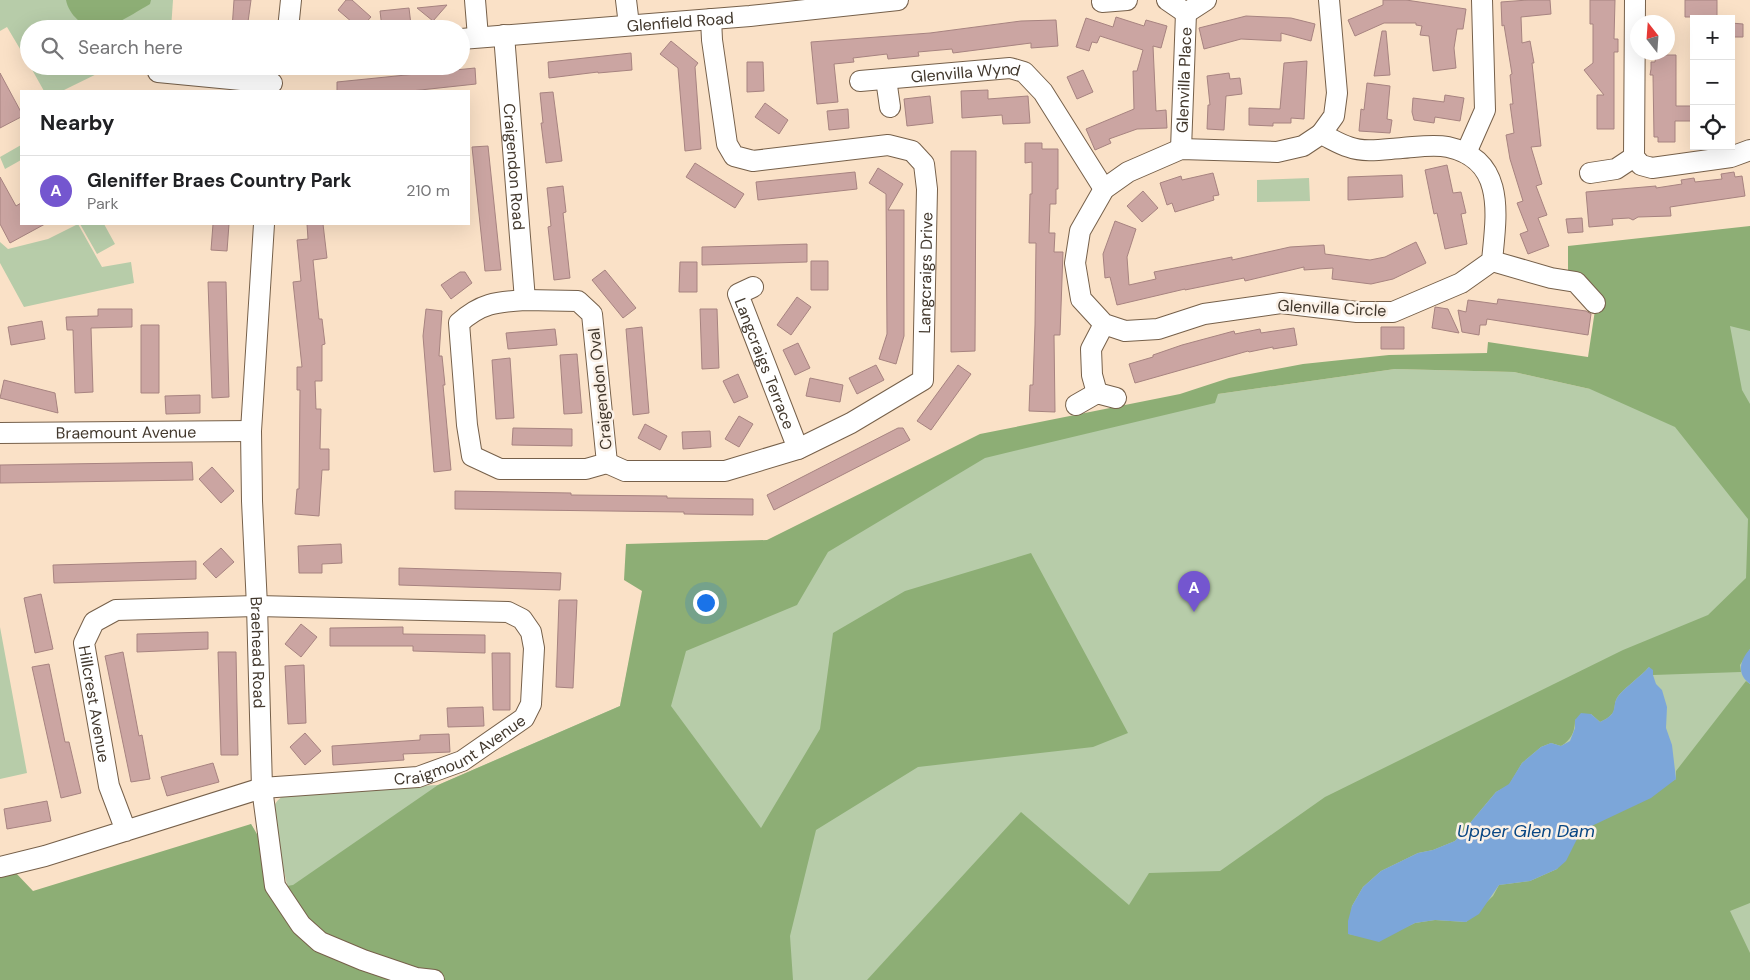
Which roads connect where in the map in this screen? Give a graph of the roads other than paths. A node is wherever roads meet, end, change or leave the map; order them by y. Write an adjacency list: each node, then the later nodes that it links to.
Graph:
1 (291, 0): 14 (street)
2 (475, 0): 17 (street)
3 (626, 0): 15 (street)
4 (898, 0): 13 (street, Glenfield Road)
5 (1127, 0): 11 (street)
6 (1167, 0): 12 (street, Glenvilla Place)
7 (1206, 0): 12 (street, Glenvilla Place)
8 (1329, 0): 23 (street)
9 (1482, 0): 26 (street)
10 (1635, 0): 27 (street)
11 (1102, 2)
12 (1186, 13): 24 (street, Glenvilla Place)
13 (711, 19): 15 (street, Glenfield Road); 39 (street, Langcraigs Drive)
14 (289, 20)
15 (629, 25): 16 (street, Glenfield Road)
16 (504, 35): 17 (street, Glenfield Road); 33 (street, Craigendon Road)
17 (470, 38)
18 (202, 75): 20 (street)
19 (886, 79): 21 (street, Glenvilla Wynd); 22 (street, Glenvilla Wynd); 29 (street, Glenvilla Wynd)
20 (274, 80)
21 (860, 81)
22 (890, 107)
23 (1321, 134): 24 (street); 26 (street)
24 (1181, 149): 29 (street)
25 (1750, 150): 27 (street)
26 (1466, 154): 31 (street)
27 (1634, 157): 28 (street)
28 (1590, 173)
29 (1104, 189): 35 (street)
30 (264, 225): 37 (street, Braehead Road)
31 (1492, 261): 34 (street); 35 (street, Glenvilla Circle)
32 (753, 287): 39 (street, Langcraigs Terrace)
33 (525, 300): 40 (street, Craigendon Oval); 40 (street, Craigendon Oval)
34 (1595, 302)
35 (1104, 324): 36 (street)
36 (1076, 405)
37 (251, 431): 38 (street, Braemount Avenue); 41 (street, Braehead Road)
38 (0, 433)
39 (798, 449): 40 (street, Langcraigs Drive)
40 (607, 463)
41 (257, 606): 42 (street, Braehead Road); 42 (street, Craigmount Avenue); 43 (street, Hillcrest Avenue)
42 (262, 788): 43 (street); 45 (street, Braehead Road)
43 (126, 831): 44 (street)
44 (0, 867)
45 (434, 980)

